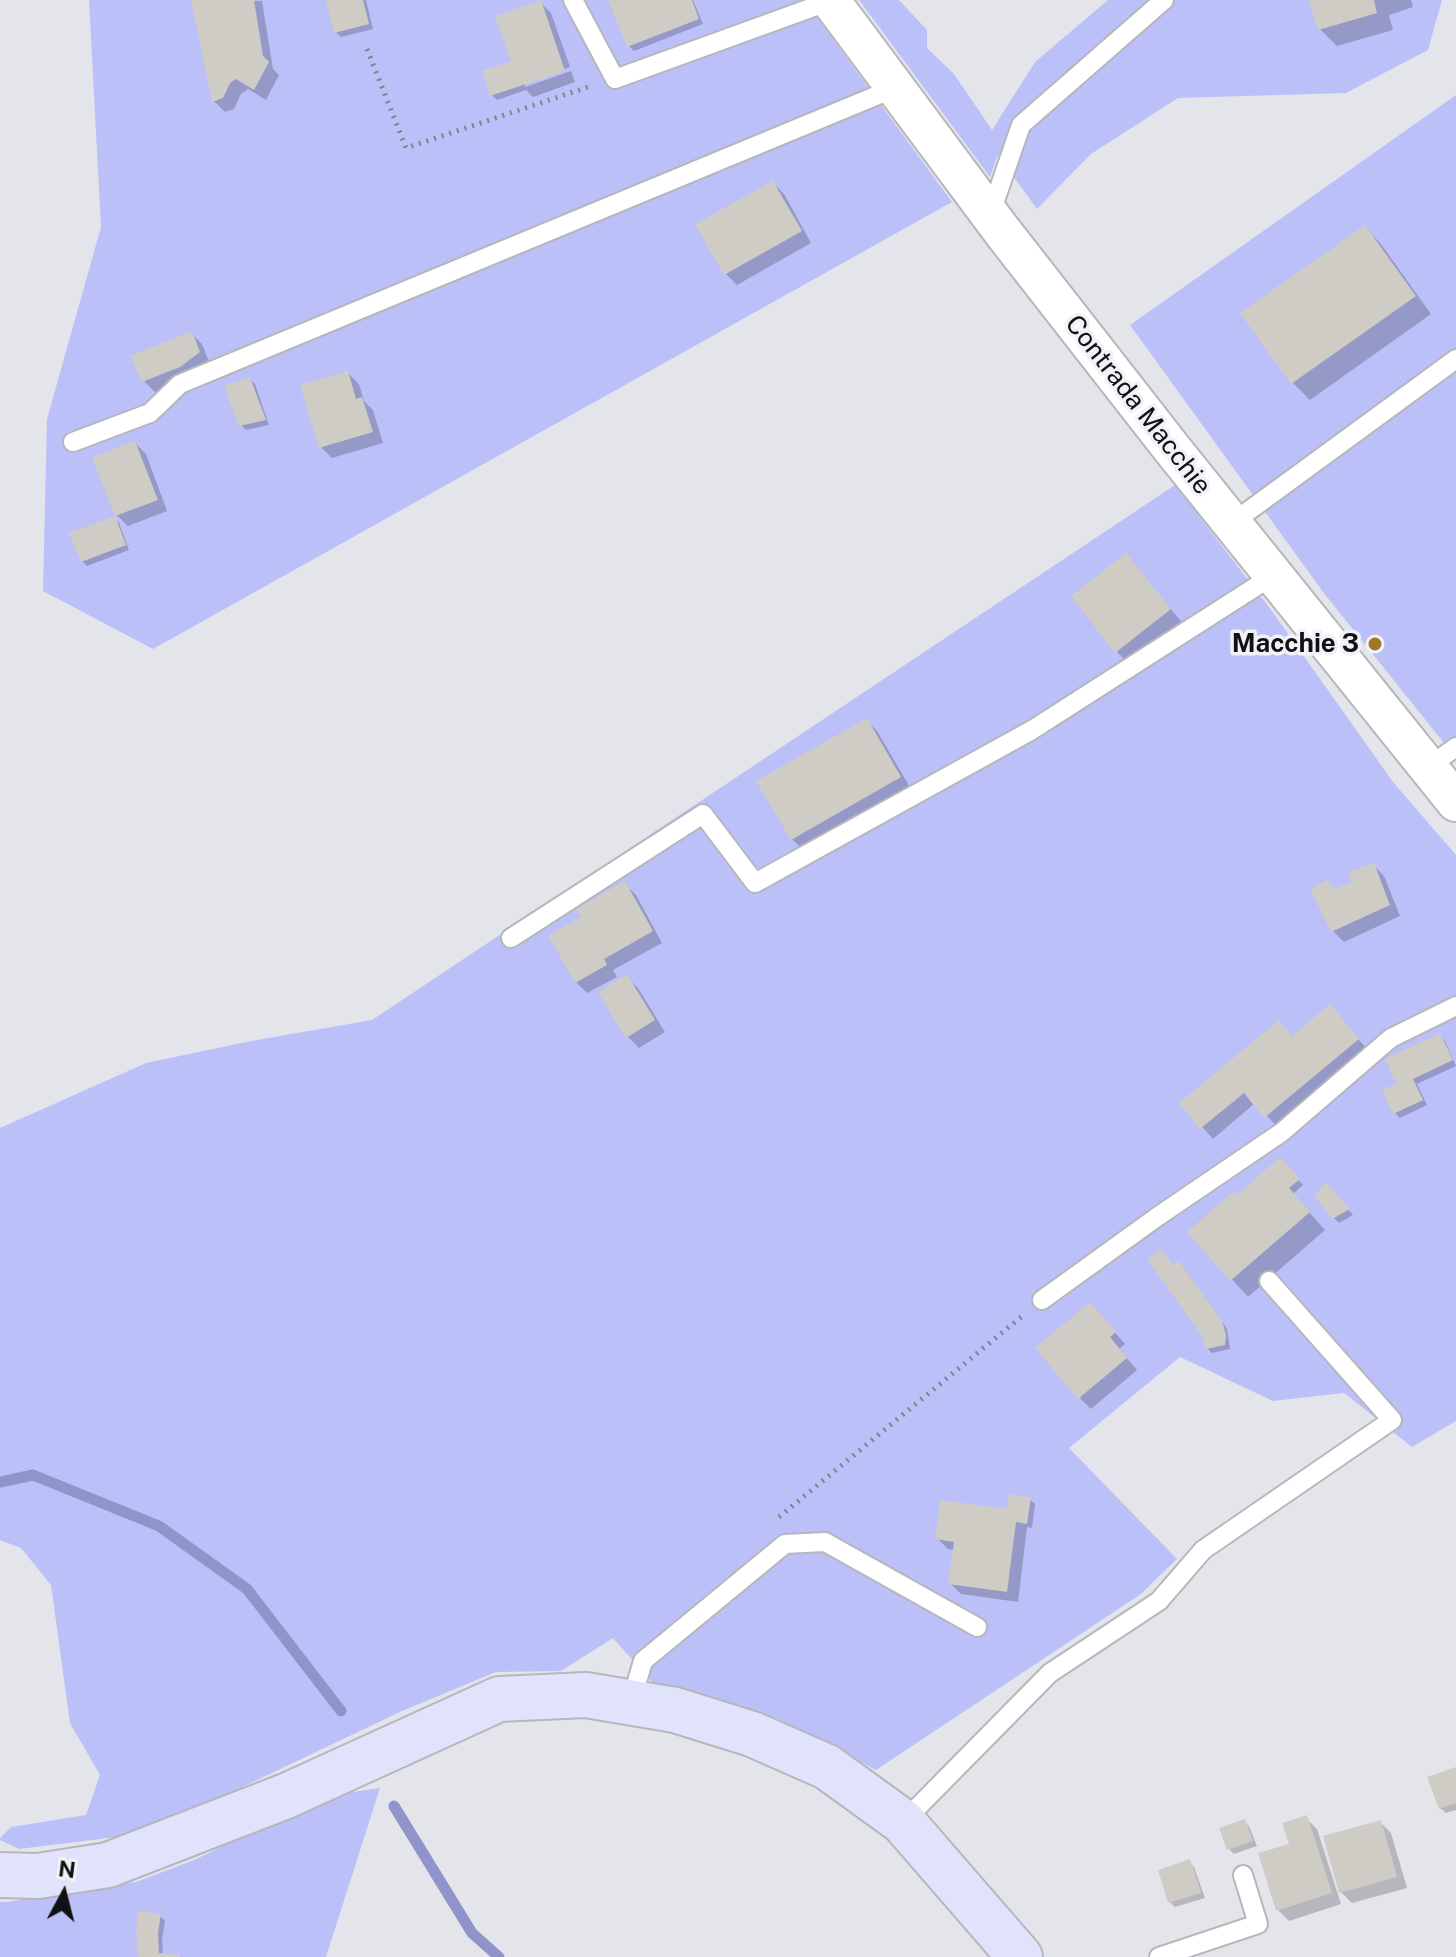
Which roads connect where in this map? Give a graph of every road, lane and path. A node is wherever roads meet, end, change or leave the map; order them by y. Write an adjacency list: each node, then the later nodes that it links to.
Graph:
1 (573, 0): 5 (lane)
2 (1164, 0): 7 (lane)
3 (830, 1): 5 (lane); 6 (street, Contrada Macchie)
4 (367, 49): 5 (path)
5 (615, 79)
6 (895, 88): 7 (street, Contrada Macchie); 9 (lane)
7 (990, 215): 10 (street, Contrada Macchie)
8 (1456, 359): 10 (lane)
9 (73, 442)
10 (1232, 523): 11 (street, Contrada Macchie)
11 (1274, 575): 12 (street, Contrada Macchie); 14 (lane)
12 (1442, 757): 13 (street, Contrada Macchie)
13 (1456, 802)
14 (511, 938)
15 (1456, 1006): 17 (lane)
16 (1269, 1281): 21 (lane)
17 (1042, 1300): 18 (path)
18 (777, 1519)
19 (977, 1627): 20 (lane)
20 (631, 1702): 21 (main road); 22 (main road)
21 (903, 1822): 24 (main road)
22 (0, 1875)
23 (1243, 1875): 25 (lane)
24 (1020, 1957)
25 (1159, 1957)

